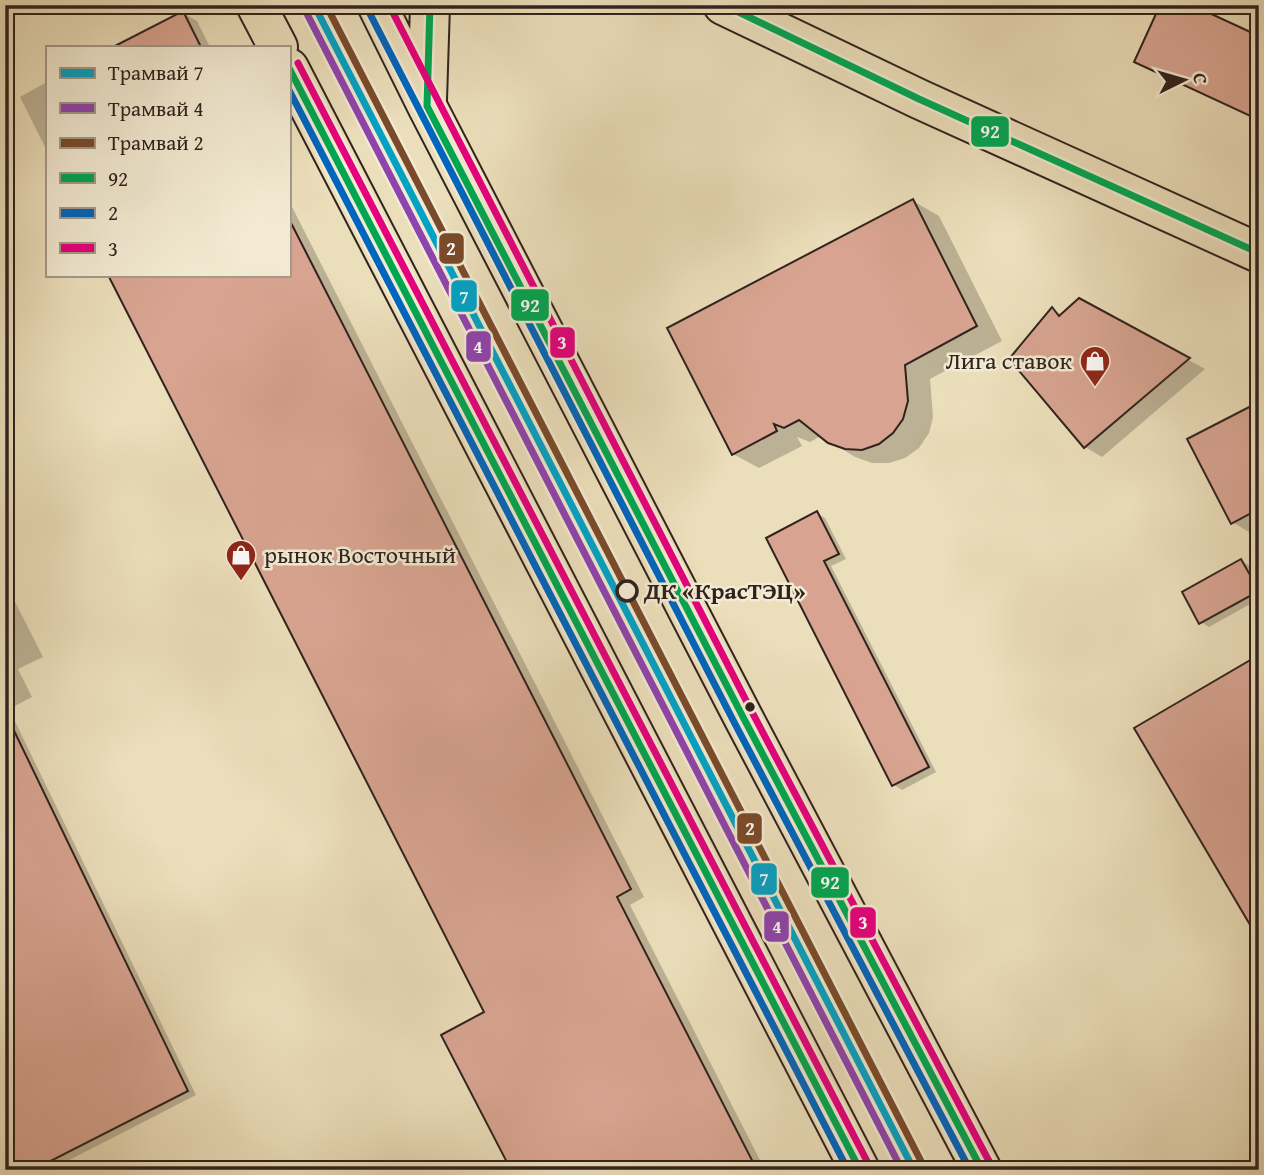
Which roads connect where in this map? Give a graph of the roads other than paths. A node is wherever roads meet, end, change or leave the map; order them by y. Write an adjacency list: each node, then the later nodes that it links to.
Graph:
1 (256, 5): 5 (main road)
2 (377, 5): 7 (main road)
3 (430, 5): 7 (main road)
4 (723, 5): 8 (main road)
5 (277, 46)
6 (290, 70): 9 (main road)
7 (427, 106): 10 (main road)
8 (1259, 253)
9 (860, 1170)
10 (982, 1170)

